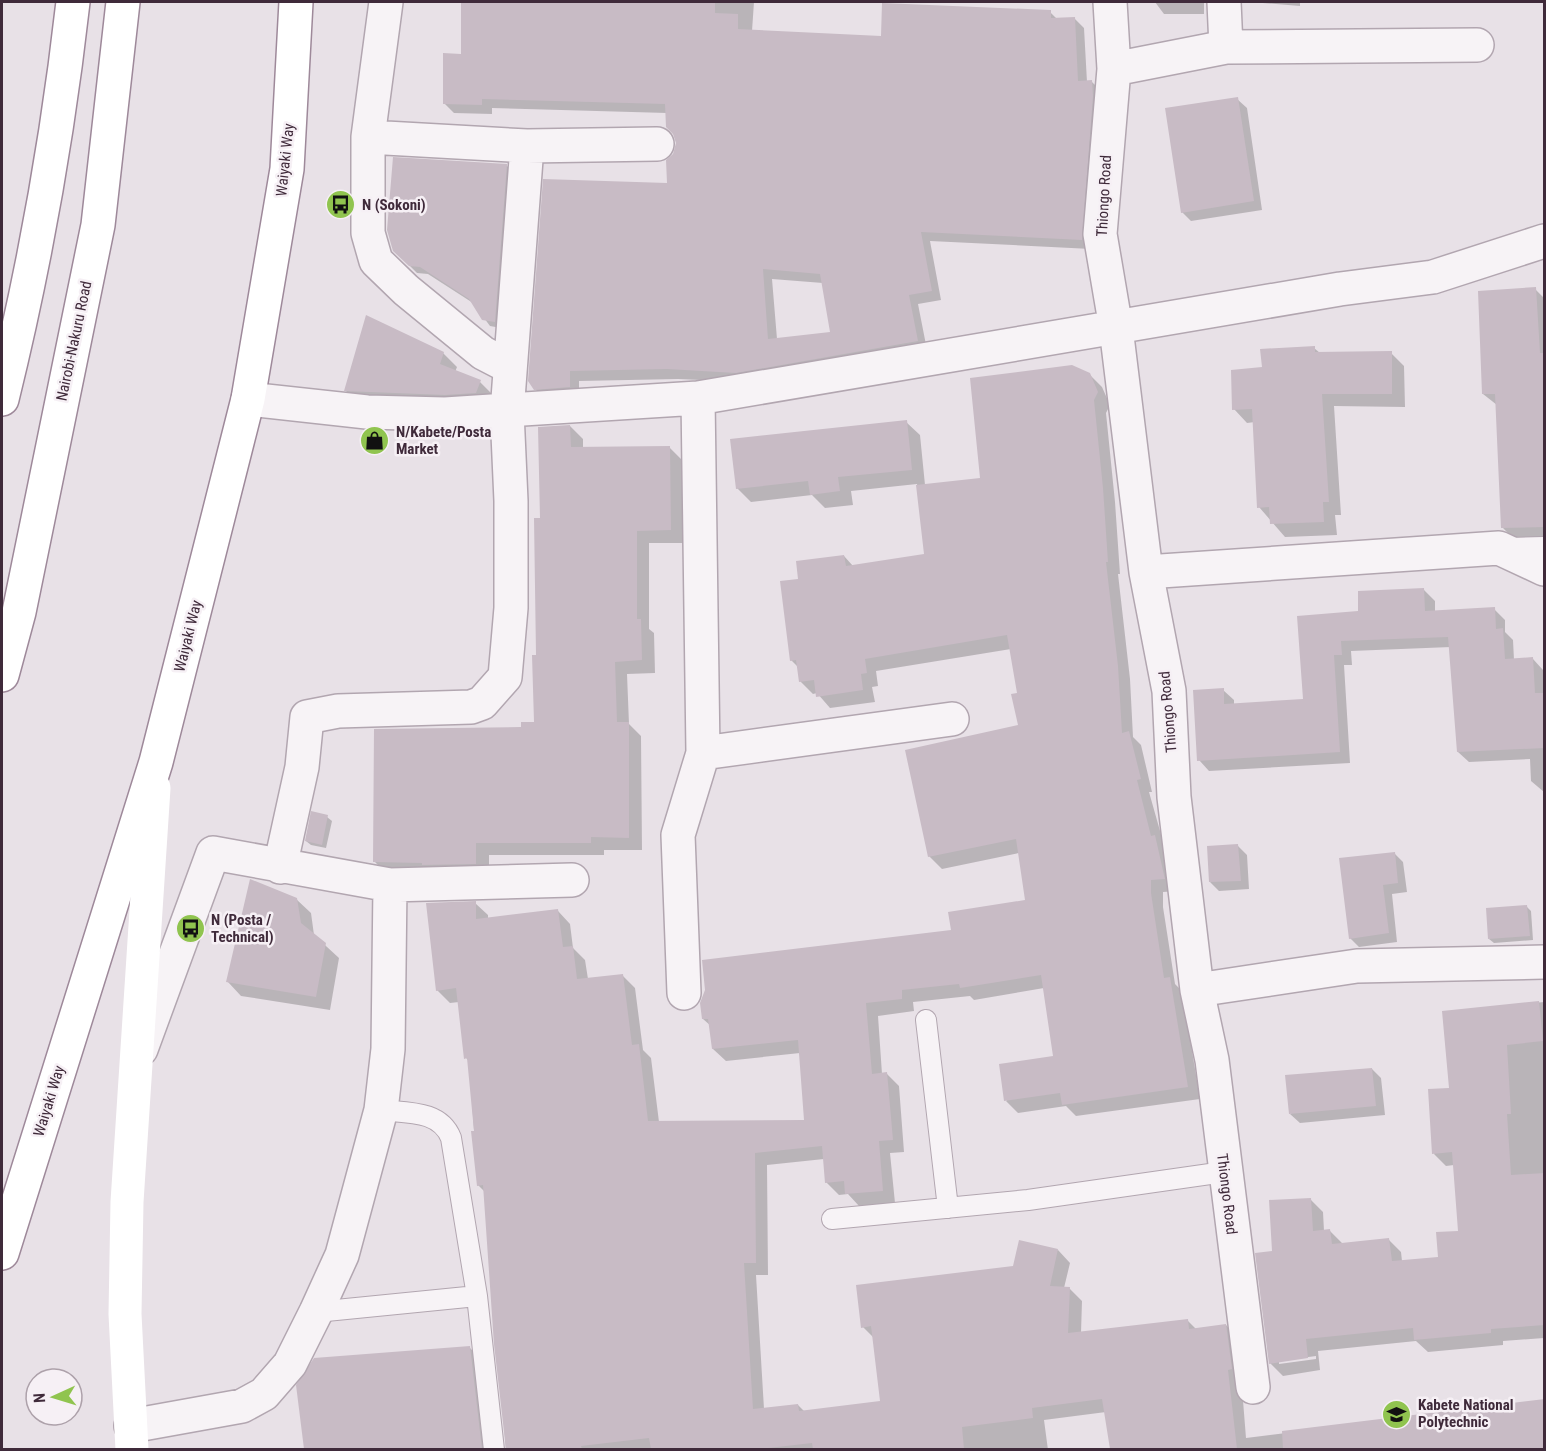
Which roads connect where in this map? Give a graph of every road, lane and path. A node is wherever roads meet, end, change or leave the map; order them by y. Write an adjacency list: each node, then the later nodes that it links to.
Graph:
1 (73, 2): 17 (main road)
2 (123, 2): 24 (main road, Nairobi-Nakuru Road)
3 (296, 2): 18 (main road, Waiyaki Way)
4 (386, 2): 10 (street)
5 (1110, 2): 9 (street, Thiongo Road)
6 (1224, 2): 8 (street)
7 (1477, 45): 8 (street)
8 (1226, 47): 9 (street)
9 (1114, 69): 14 (street, Thiongo Road)
10 (368, 137): 12 (street); 15 (street)
11 (657, 144): 12 (street)
12 (527, 146): 15 (street)
13 (1545, 241): 14 (street)
14 (1116, 328): 16 (street); 23 (street, Thiongo Road)
15 (510, 367): 19 (street)
16 (698, 398): 19 (street); 26 (street)
17 (2, 399)
18 (248, 399): 19 (street); 27 (main road, Waiyaki Way)
19 (507, 412): 28 (street)
20 (1499, 548): 21 (lane); 22 (street); 23 (street)
21 (1545, 548)
22 (1545, 569)
23 (1146, 572): 32 (street, Thiongo Road)
24 (2, 675)
25 (952, 719): 26 (street)
26 (703, 753): 33 (street)
27 (156, 762): 35 (main road); 40 (main road, Waiyaki Way)
28 (280, 867): 30 (street); 35 (street)
29 (572, 880): 30 (street)
30 (390, 885): 36 (street)
31 (1545, 962): 32 (street)
32 (1197, 990): 37 (street, Thiongo Road)
33 (684, 993)
34 (926, 1020): 38 (lane)
35 (137, 1059): 44 (main road)
36 (381, 1110): 41 (lane); 42 (street)
37 (1224, 1172): 38 (lane); 43 (street, Thiongo Road)
38 (948, 1208): 39 (lane)
39 (832, 1219)
40 (2, 1253)
41 (477, 1296): 42 (lane); 45 (lane)
42 (316, 1312): 44 (street)
43 (1253, 1387)
44 (131, 1438)
45 (494, 1449)

